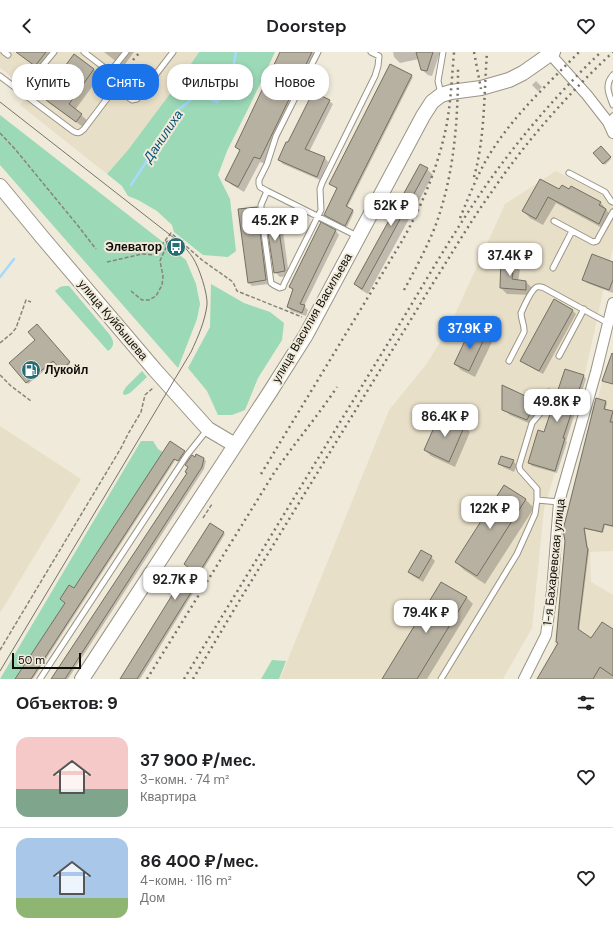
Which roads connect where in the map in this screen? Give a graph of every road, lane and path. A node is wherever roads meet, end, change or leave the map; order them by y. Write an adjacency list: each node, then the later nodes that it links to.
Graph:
1 (54, 52): 10 (lane)
2 (84, 52): 11 (lane)
3 (126, 52): 12 (lane)
4 (173, 52): 13 (lane)
5 (318, 52): 26 (lane)
6 (371, 52): 9 (lane)
7 (443, 52): 17 (lane)
8 (552, 53): 17 (main road); 21 (street)
9 (378, 54): 29 (lane)
10 (44, 64)
11 (100, 64)
12 (116, 64)
13 (159, 70)
14 (613, 75): 20 (lane)
15 (0, 76): 16 (lane)
16 (12, 85)
17 (441, 95): 32 (main road, улица Василия Васильева)
18 (32, 100): 19 (lane)
19 (106, 100)
20 (613, 105)
21 (610, 119): 23 (street)
22 (0, 133): 34 (path)
23 (613, 133)
24 (569, 173): 27 (lane)
25 (0, 186): 48 (main road, улица Куйбышева)
26 (267, 191): 29 (lane); 29 (lane)
27 (613, 202)
28 (613, 212): 31 (lane)
29 (318, 216): 32 (lane)
30 (554, 221): 31 (lane)
31 (572, 231): 37 (lane)
32 (358, 236): 52 (main road, улица Василия Васильева)
33 (166, 240): 35 (path); 36 (path); 38 (path); 42 (path)
34 (96, 249)
35 (176, 249)
36 (107, 262)
37 (553, 268)
38 (131, 291)
39 (31, 302): 44 (path)
40 (613, 304): 43 (street, 1-я Бахаревская улица)
41 (584, 309): 43 (lane); 45 (lane); 46 (lane)
42 (304, 318)
43 (608, 323): 54 (street, 1-я Бахаревская улица)
44 (0, 343)
45 (559, 356)
46 (509, 361)
47 (0, 375): 50 (path)
48 (164, 380): 51 (main road, улица Куйбышева); 55 (path)
49 (549, 392): 53 (lane)
50 (31, 401)
51 (208, 429): 52 (main road, улица Куйбышева); 56 (lane)
52 (235, 445): 57 (main road, улица Василия Васильева)
53 (537, 500): 54 (lane); 58 (lane)
54 (560, 502): 59 (street, 1-я Бахаревская улица)
55 (0, 650)
56 (40, 679)
57 (82, 679)
58 (441, 679)
59 (524, 679)

